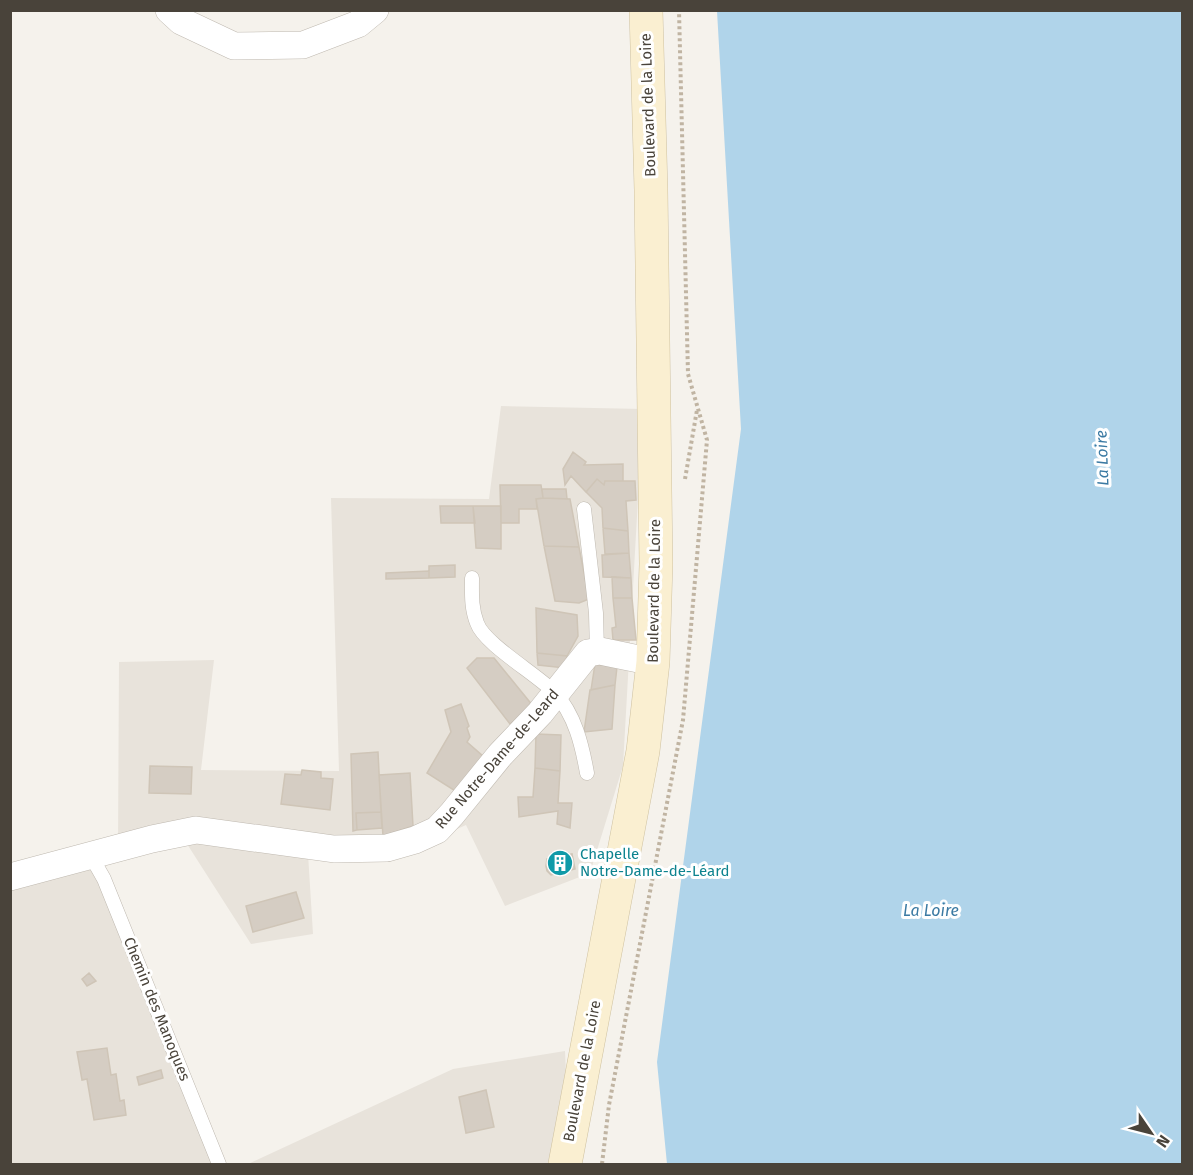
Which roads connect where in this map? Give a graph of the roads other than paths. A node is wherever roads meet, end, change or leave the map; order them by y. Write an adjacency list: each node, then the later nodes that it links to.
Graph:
1 (169, 10): 2 (street)
2 (375, 10)
3 (645, 10): 7 (main road, Boulevard de la Loire)
4 (584, 509): 6 (lane)
5 (472, 578): 8 (lane)
6 (597, 652): 7 (street); 8 (street, Rue Notre-Dame-de-Leard)
7 (653, 662): 13 (main road, Boulevard de la Loire)
8 (555, 693): 9 (lane); 10 (street, Rue Notre-Dame-de-Leard)
9 (587, 773)
10 (91, 856): 11 (street, Rue Notre-Dame-de-Leard); 12 (lane, Chemin des Manoques)
11 (10, 877)
12 (219, 1164)
13 (565, 1164)

